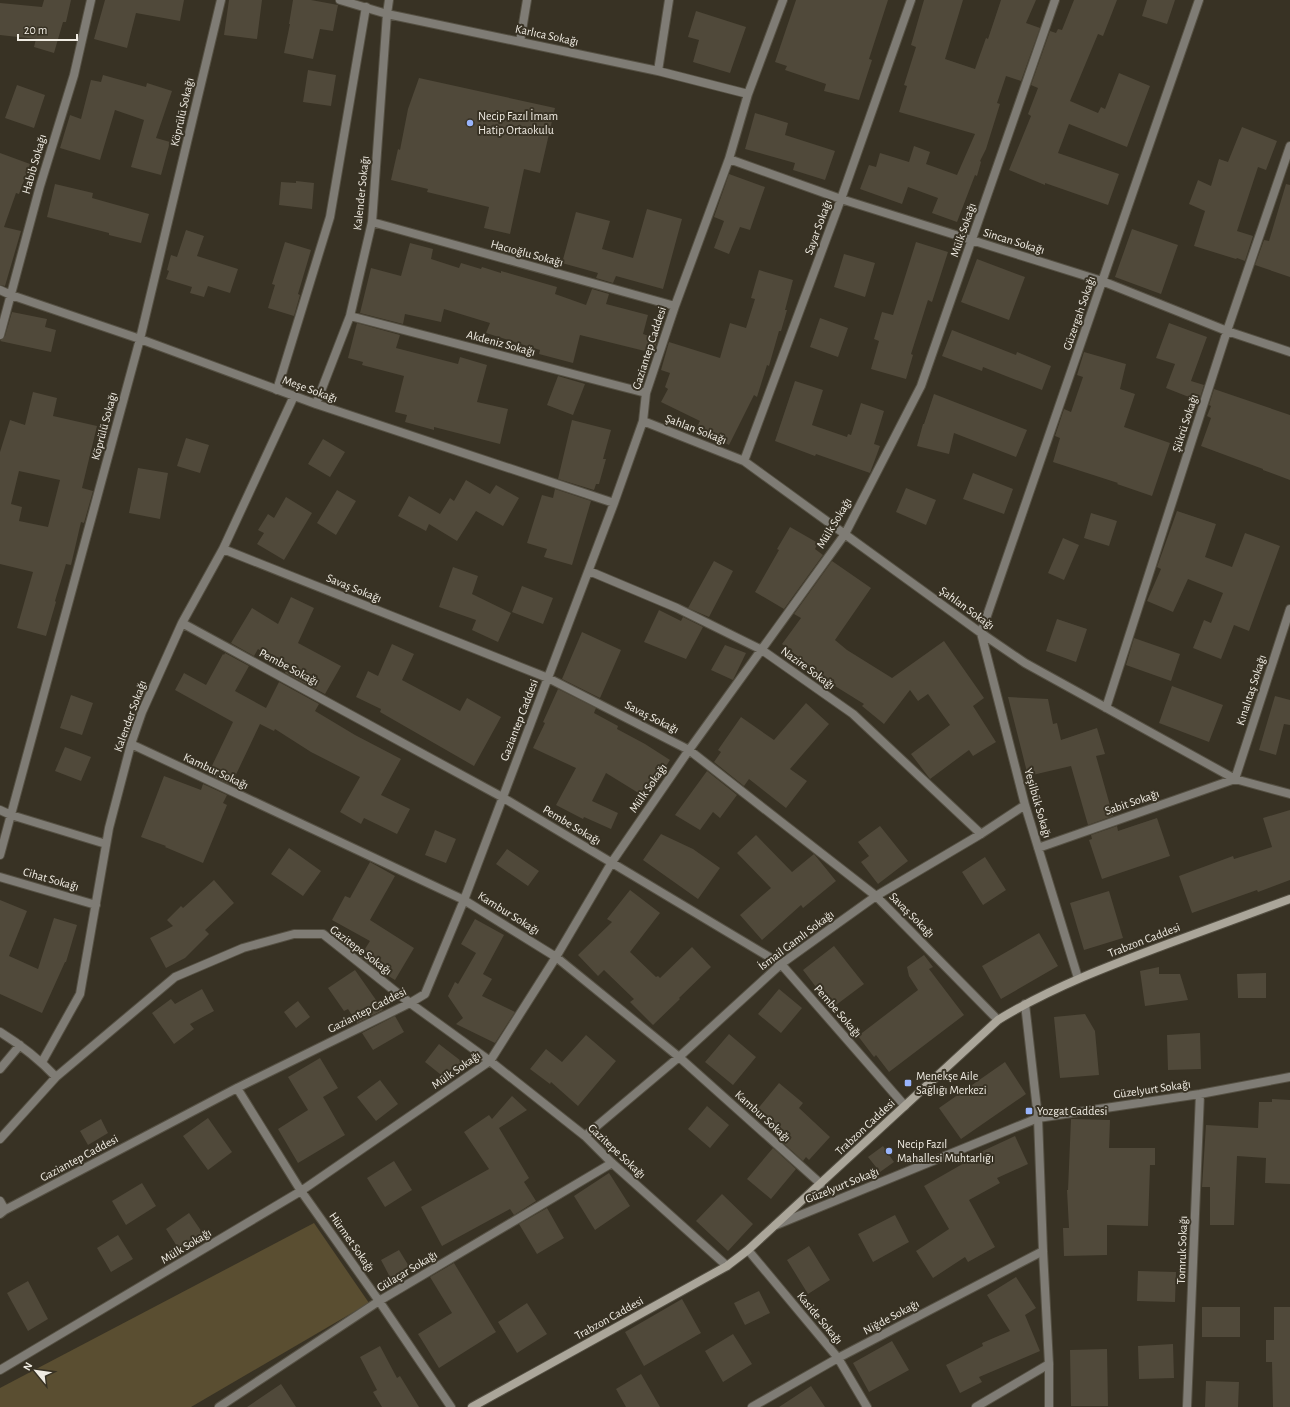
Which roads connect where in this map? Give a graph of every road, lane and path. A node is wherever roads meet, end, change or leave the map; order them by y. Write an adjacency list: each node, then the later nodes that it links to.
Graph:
1 (90, 0): 23 (street, Habib Sokağı)
2 (221, 0): 28 (street, Köprülü Sokağı)
3 (340, 0): 11 (street, Karlıca Sokağı)
4 (389, 0): 12 (street, Kalender Sokağı)
5 (527, 0): 13 (street)
6 (669, 0): 14 (street)
7 (783, 0): 15 (street, Gaziantep Caddesi)
8 (911, 0): 18 (street, Sayar Sokağı)
9 (1055, 0): 20 (street, Mülk Sokağı)
10 (1199, 0): 21 (street, Güzergah Sokağı)
11 (366, 8): 12 (street, Karlıca Sokağı); 30 (street)
12 (387, 14): 13 (street, Karlıca Sokağı); 19 (street, Kalender Sokağı)
13 (520, 42): 14 (street, Karlıca Sokağı)
14 (658, 71): 15 (street, Karlıca Sokağı)
15 (748, 94): 17 (street, Gaziantep Caddesi)
16 (1290, 146): 26 (street, Şükrü Sokağı)
17 (729, 159): 18 (street, Sincan Sokağı); 24 (street, Gaziantep Caddesi)
18 (841, 199): 20 (street, Sincan Sokağı); 35 (street, Sayar Sokağı)
19 (372, 222): 24 (street, Hacıoğlu Sokağı); 25 (street, Kalender Sokağı)
20 (972, 241): 21 (street, Sincan Sokağı); 37 (street, Mülk Sokağı)
21 (1102, 281): 26 (street, Sincan Sokağı); 42 (street, Güzergah Sokağı)
22 (0, 290): 23 (street, Meşe Sokağı)
23 (11, 295): 27 (street, Habib Sokağı); 28 (street, Meşe Sokağı)
24 (675, 306): 31 (street, Gaziantep Caddesi)
25 (350, 316): 31 (street, Akdeniz Sokağı); 33 (street, Kalender Sokağı)
26 (1227, 331): 29 (street, Sincan Sokağı); 45 (street, Şükrü Sokağı)
27 (0, 335)
28 (140, 339): 30 (street, Meşe Sokağı); 53 (street, Köprülü Sokağı)
29 (1290, 352)
30 (277, 390): 32 (street, Meşe Sokağı)
31 (646, 392): 34 (street, Gaziantep Caddesi)
32 (294, 396): 33 (street, Meşe Sokağı); 38 (street, Kalender Sokağı)
33 (316, 404): 36 (street, Meşe Sokağı)
34 (643, 422): 35 (street, Şahlan Sokağı); 36 (street, Gaziantep Caddesi)
35 (744, 461): 37 (street, Şahlan Sokağı)
36 (614, 503): 39 (street, Gaziantep Caddesi)
37 (845, 534): 42 (street, Şahlan Sokağı); 43 (street, Mülk Sokağı)
38 (224, 549): 41 (street, Kalender Sokağı); 44 (street, Savaş Sokağı)
39 (589, 570): 43 (street, Nazire Sokağı); 44 (street, Gaziantep Caddesi)
40 (1290, 609): 48 (street, Kınalıtaş Sokağı)
41 (182, 623): 46 (street, Kalender Sokağı); 50 (street, Pembe Sokağı)
42 (981, 633): 45 (street, Şahlan Sokağı); 51 (street, Yeşilbük Sokağı)
43 (762, 650): 47 (street, Mülk Sokağı); 54 (street, Nazire Sokağı)
44 (548, 678): 47 (street, Savaş Sokağı); 50 (street, Gaziantep Caddesi)
45 (1106, 708): 48 (street, Şahlan Sokağı)
46 (131, 744): 55 (street, Kalender Sokağı); 62 (street, Kambur Sokağı)
47 (689, 750): 58 (street, Mülk Sokağı); 60 (street, Savaş Sokağı)
48 (1235, 779): 49 (street, Şahlan Sokağı); 56 (street, Sabit Sokağı)
49 (1290, 794)
50 (502, 797): 58 (street, Pembe Sokağı); 62 (street, Gaziantep Caddesi)
51 (1025, 805): 54 (street, İsmail Gamlı Sokağı); 56 (street, Yeşilbük Sokağı)
52 (0, 810): 53 (street)
53 (11, 815): 55 (street); 57 (street, Köprülü Sokağı)
54 (981, 834): 60 (street, İsmail Gamlı Sokağı)
55 (106, 844): 63 (street, Kalender Sokağı)
56 (1038, 848): 66 (street, Yeşilbük Sokağı)
57 (0, 855)
58 (612, 862): 64 (street, Mülk Sokağı); 65 (street, Pembe Sokağı)
59 (0, 877): 63 (street, Cihat Sokağı)
60 (876, 896): 65 (street, İsmail Gamlı Sokağı); 69 (street, Savaş Sokağı)
61 (1290, 899): 66 (main road, Trabzon Caddesi)
62 (464, 900): 64 (street, Kambur Sokağı); 67 (street, Gaziantep Caddesi)
63 (96, 905): 74 (street, Kalender Sokağı)
64 (556, 957): 72 (street, Kambur Sokağı); 73 (street, Mülk Sokağı)
65 (781, 964): 72 (street, İsmail Gamlı Sokağı); 80 (street, Pembe Sokağı)
66 (1078, 978): 68 (main road, Trabzon Caddesi)
67 (410, 1003): 73 (street, Gazitepe Sokağı); 76 (street, Gazitepe Sokağı); 78 (street, Gaziantep Caddesi)
68 (1025, 1004): 69 (main road, Trabzon Caddesi); 81 (street)
69 (998, 1020): 80 (main road, Trabzon Caddesi)
70 (0, 1032): 71 (street)
71 (20, 1045): 74 (street); 75 (street)
72 (679, 1057): 82 (street, İsmail Gamlı Sokağı); 85 (street, Kambur Sokağı)
73 (490, 1061): 82 (street, Gazitepe Sokağı); 86 (street, Mülk Sokağı)
74 (42, 1062): 76 (street)
75 (0, 1069)
76 (56, 1077): 83 (street, Gazitepe Sokağı)
77 (1290, 1078): 79 (street, Güzelyurt Sokağı)
78 (237, 1088): 86 (street, Hürmet Sokağı); 88 (street, Gaziantep Caddesi)
79 (1200, 1094): 81 (street, Güzelyurt Sokağı); 104 (street, Tomruk Sokağı)
80 (905, 1106): 85 (main road, Trabzon Caddesi)
81 (1038, 1118): 89 (street, Güzelyurt Sokağı); 91 (street)
82 (585, 1136): 84 (street, Gazitepe Sokağı)
83 (0, 1139)
84 (612, 1163): 92 (street, Gazitepe Sokağı); 93 (street, Gülaçar Sokağı)
85 (821, 1184): 89 (main road, Trabzon Caddesi)
86 (301, 1191): 93 (street, Hürmet Sokağı); 96 (street, Mülk Sokağı)
87 (0, 1201): 88 (street)
88 (3, 1212)
89 (774, 1226): 90 (main road, Trabzon Caddesi)
90 (748, 1250): 92 (main road, Trabzon Caddesi); 94 (street, Kaside Sokağı)
91 (1043, 1251): 94 (street, Niğde Sokağı); 95 (street)
92 (727, 1266): 99 (main road, Trabzon Caddesi)
93 (379, 1301): 97 (street, Gülaçar Sokağı); 98 (street, Hürmet Sokağı)
94 (838, 1358): 100 (street, Niğde Sokağı); 101 (street, Kaside Sokağı)
95 (1049, 1364): 102 (street); 103 (street)
96 (0, 1370)
97 (219, 1407)
98 (451, 1407)
99 (472, 1407)
100 (752, 1407)
101 (866, 1407)
102 (976, 1407)
103 (1049, 1407)
104 (1187, 1407)

